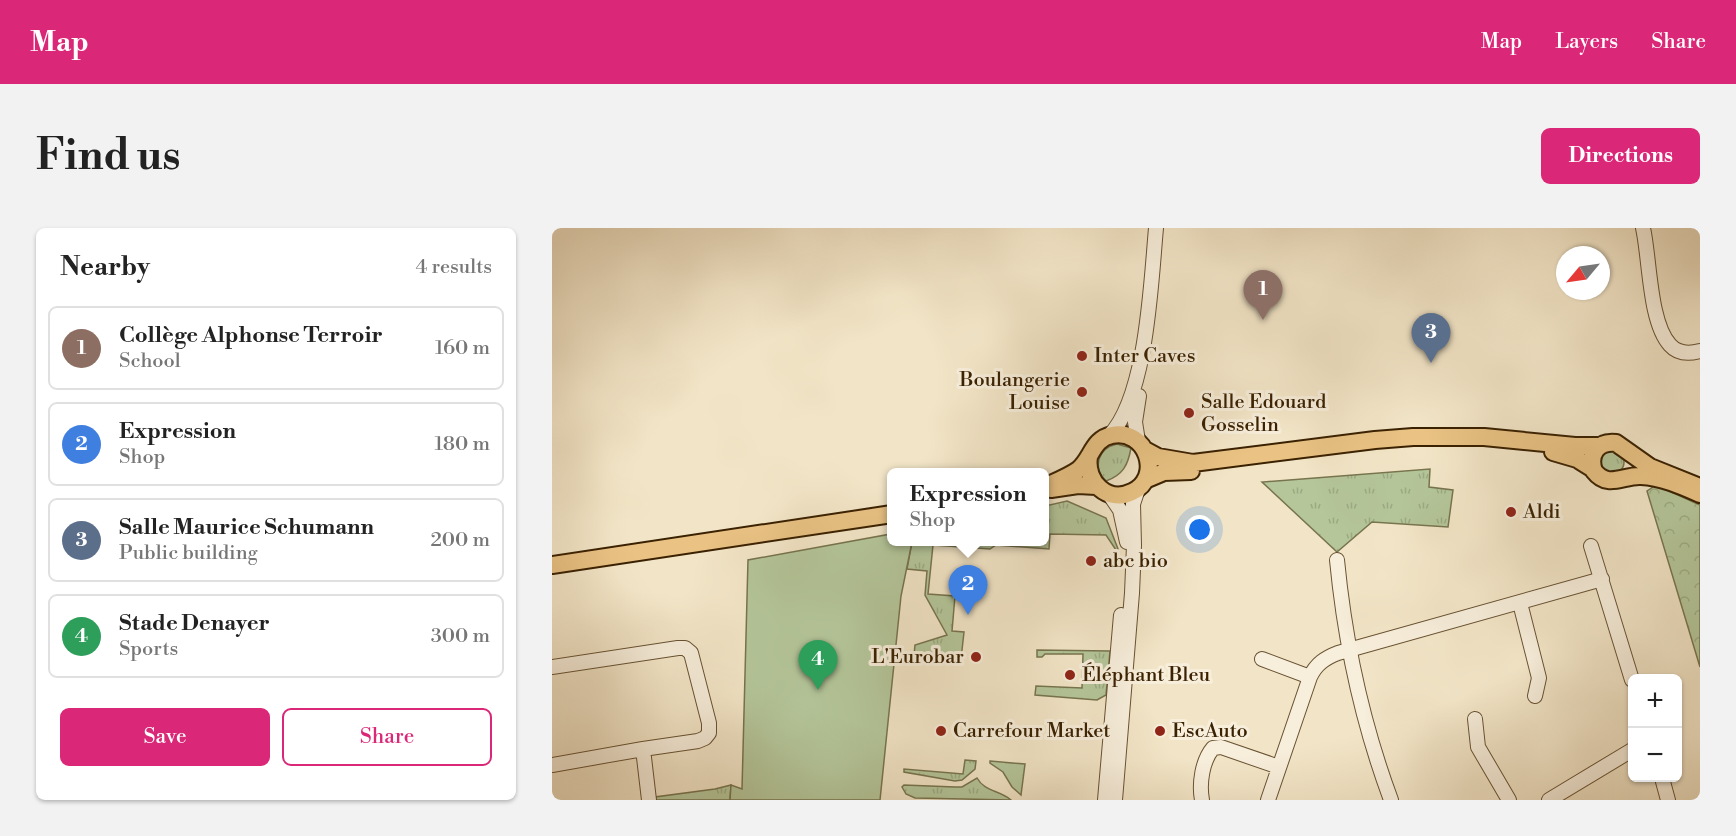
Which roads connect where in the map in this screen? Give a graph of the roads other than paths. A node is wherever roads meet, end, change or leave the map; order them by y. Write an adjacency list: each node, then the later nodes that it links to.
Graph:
1 (1156, 228): 5 (street)
2 (1163, 228): 6 (street)
3 (1643, 228): 4 (street)
4 (1700, 351)
5 (1109, 436): 6 (main road); 9 (main road)
6 (1142, 446): 7 (main road); 12 (main road)
7 (1600, 446): 8 (main road); 10 (main road)
8 (1628, 452): 11 (main road); 14 (main road)
9 (1089, 457): 13 (main road); 16 (main road)
10 (1593, 469): 11 (main road); 12 (main road)
11 (1624, 477): 17 (main road)
12 (1142, 484): 16 (main road); 38 (street)
13 (1049, 485)
14 (1700, 487)
15 (1049, 488): 16 (main road)
16 (1103, 490): 37 (street)
17 (1700, 494)
18 (887, 515): 21 (main road)
19 (1591, 546): 22 (street)
20 (1337, 560): 24 (street)
21 (552, 565)
22 (1602, 579): 23 (street); 27 (street)
23 (1520, 603): 24 (street); 29 (street)
24 (1349, 650): 28 (street); 41 (street)
25 (1262, 659): 28 (street)
26 (552, 667): 31 (street)
27 (1630, 674)
28 (1310, 677): 34 (street)
29 (1535, 696)
30 (1475, 719): 42 (street)
31 (643, 749): 33 (street); 36 (street)
32 (1628, 752): 43 (street)
33 (552, 765)
34 (1279, 767): 39 (street); 40 (street)
35 (1663, 782): 44 (street)
36 (649, 800)
37 (1105, 800)
38 (1115, 800)
39 (1202, 800)
40 (1268, 800)
41 (1390, 800)
42 (1509, 800)
43 (1550, 800)
44 (1668, 800)

